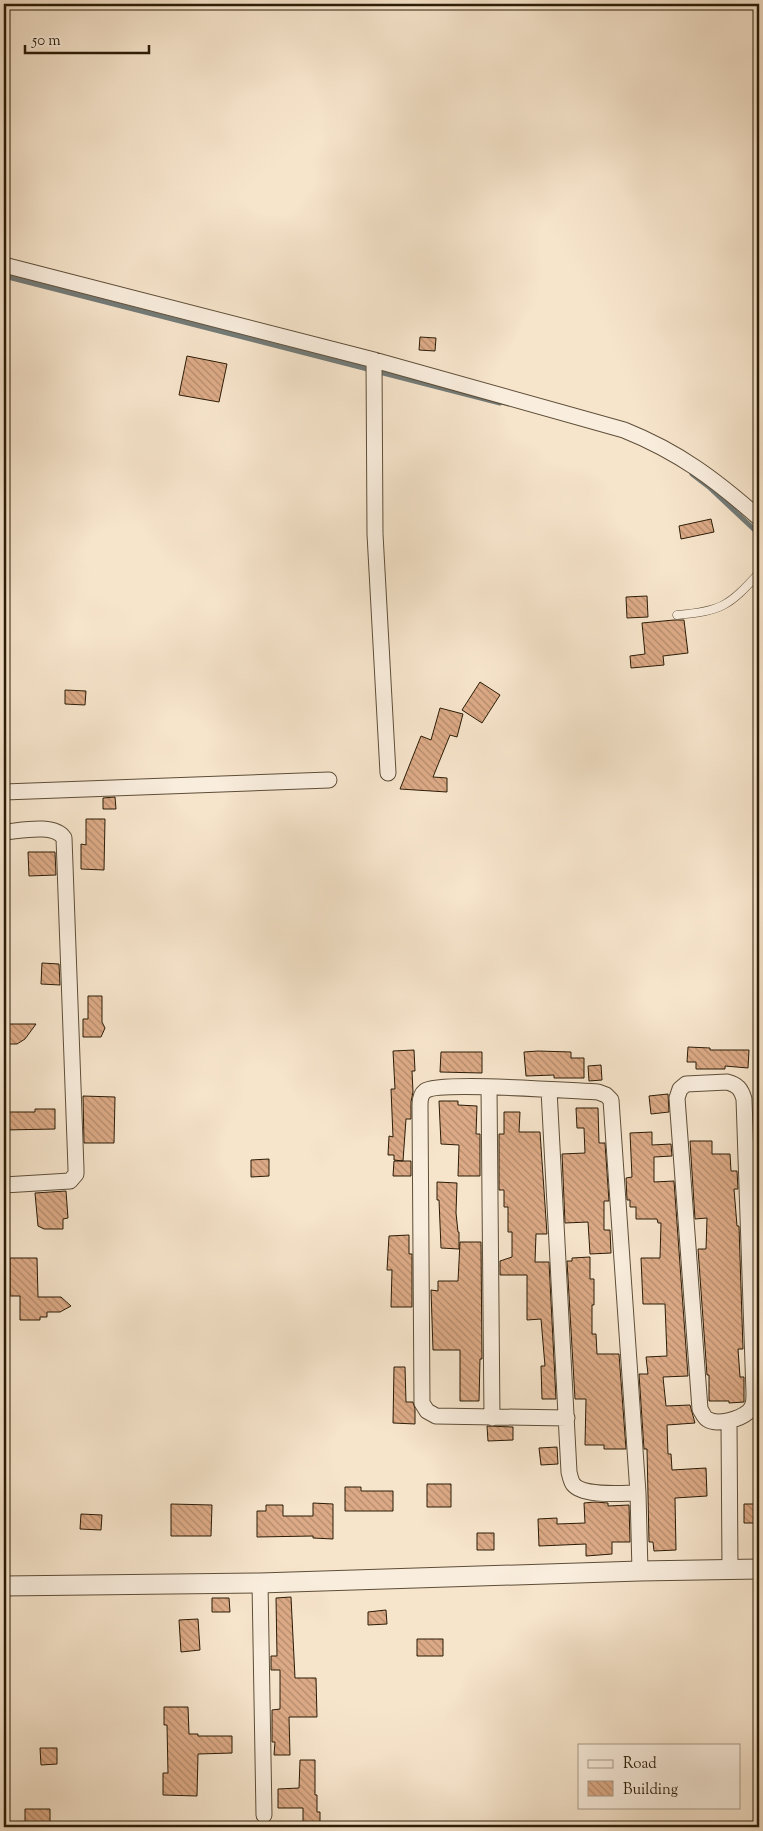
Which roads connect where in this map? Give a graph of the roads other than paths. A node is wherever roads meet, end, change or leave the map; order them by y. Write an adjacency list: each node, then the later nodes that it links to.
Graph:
1 (4, 265): 2 (street)
2 (374, 360): 3 (street); 6 (street)
3 (759, 518)
4 (759, 573): 5 (lane)
5 (677, 615)
6 (388, 773)
7 (328, 780): 8 (street)
8 (4, 792)
9 (4, 832): 12 (street)
10 (490, 1087): 11 (street); 13 (street); 13 (street)
11 (549, 1090): 14 (street); 16 (street)
12 (4, 1185)
13 (492, 1418): 14 (street)
14 (567, 1418): 16 (street)
15 (729, 1422): 15 (street); 17 (street)
16 (638, 1493): 19 (street)
17 (730, 1569): 18 (street); 19 (street)
18 (759, 1569)
19 (640, 1571): 20 (street)
20 (260, 1583): 21 (street); 22 (street)
21 (4, 1586)
22 (264, 1815)

